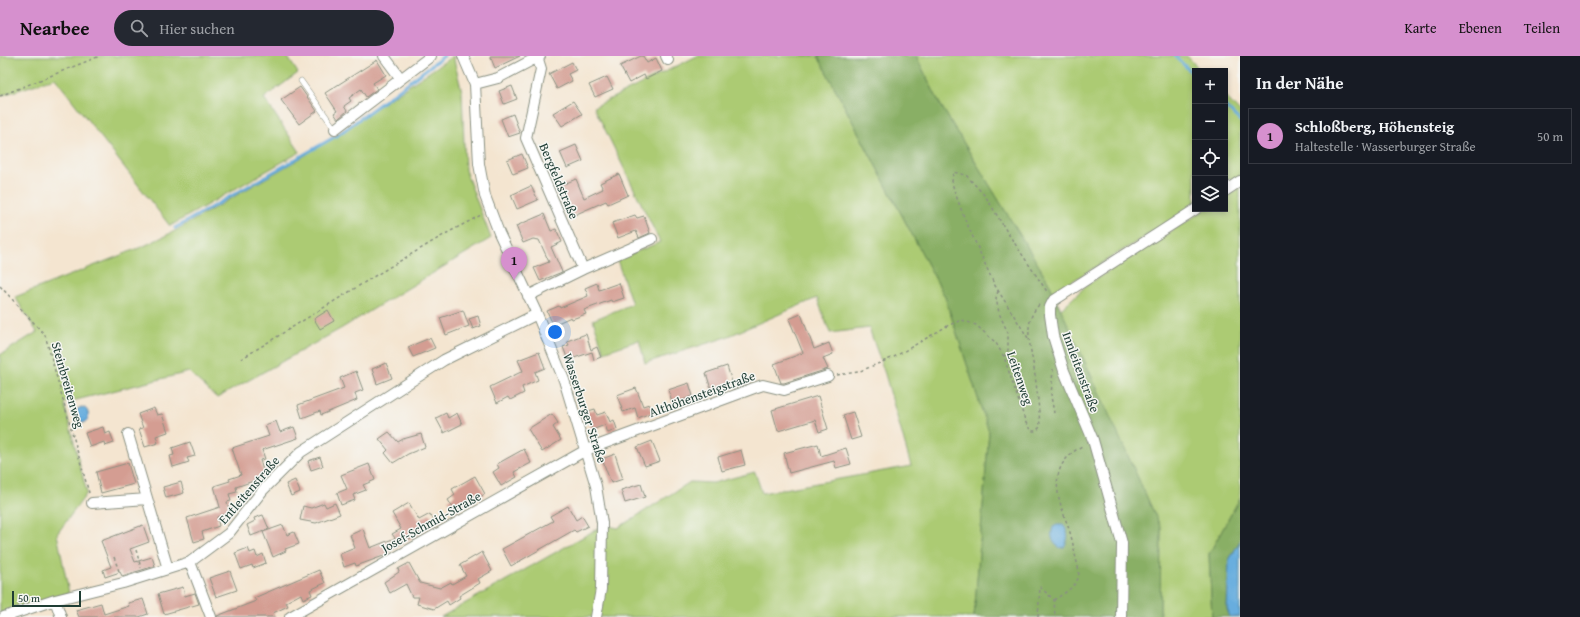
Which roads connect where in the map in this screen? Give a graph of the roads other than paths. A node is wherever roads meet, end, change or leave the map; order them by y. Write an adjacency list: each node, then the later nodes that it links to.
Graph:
1 (384, 56): 5 (street)
2 (431, 56): 5 (street)
3 (463, 56): 7 (street, Wasserburger Straße)
4 (538, 56): 7 (street); 13 (street, Bergfeldstraße)
5 (401, 79): 8 (street)
6 (302, 81): 8 (lane)
7 (475, 84): 14 (street, Wasserburger Straße)
8 (335, 128)
9 (1240, 181): 10 (street)
10 (1228, 189)
11 (1192, 212): 29 (street, Innleitenstraße)
12 (652, 239): 13 (street)
13 (583, 269): 14 (street)
14 (528, 296): 15 (street, Wasserburger Straße)
15 (537, 314): 18 (street, Wasserburger Straße); 21 (street, Entleitenstraße)
16 (828, 376): 18 (street, Althöhensteigstraße)
17 (128, 434): 19 (street)
18 (586, 450): 27 (street, Josef-Schmid-Straße); 28 (street, Wasserburger Straße)
19 (147, 499): 20 (street); 22 (street)
20 (92, 503)
21 (190, 562): 22 (street, Entleitenstraße); 26 (street)
22 (168, 569): 23 (street, Entleitenstraße)
23 (55, 600): 24 (street, Entleitenstraße); 25 (street)
24 (4, 617)
25 (60, 617)
26 (211, 617)
27 (290, 617)
28 (596, 617)
29 (1121, 617)

